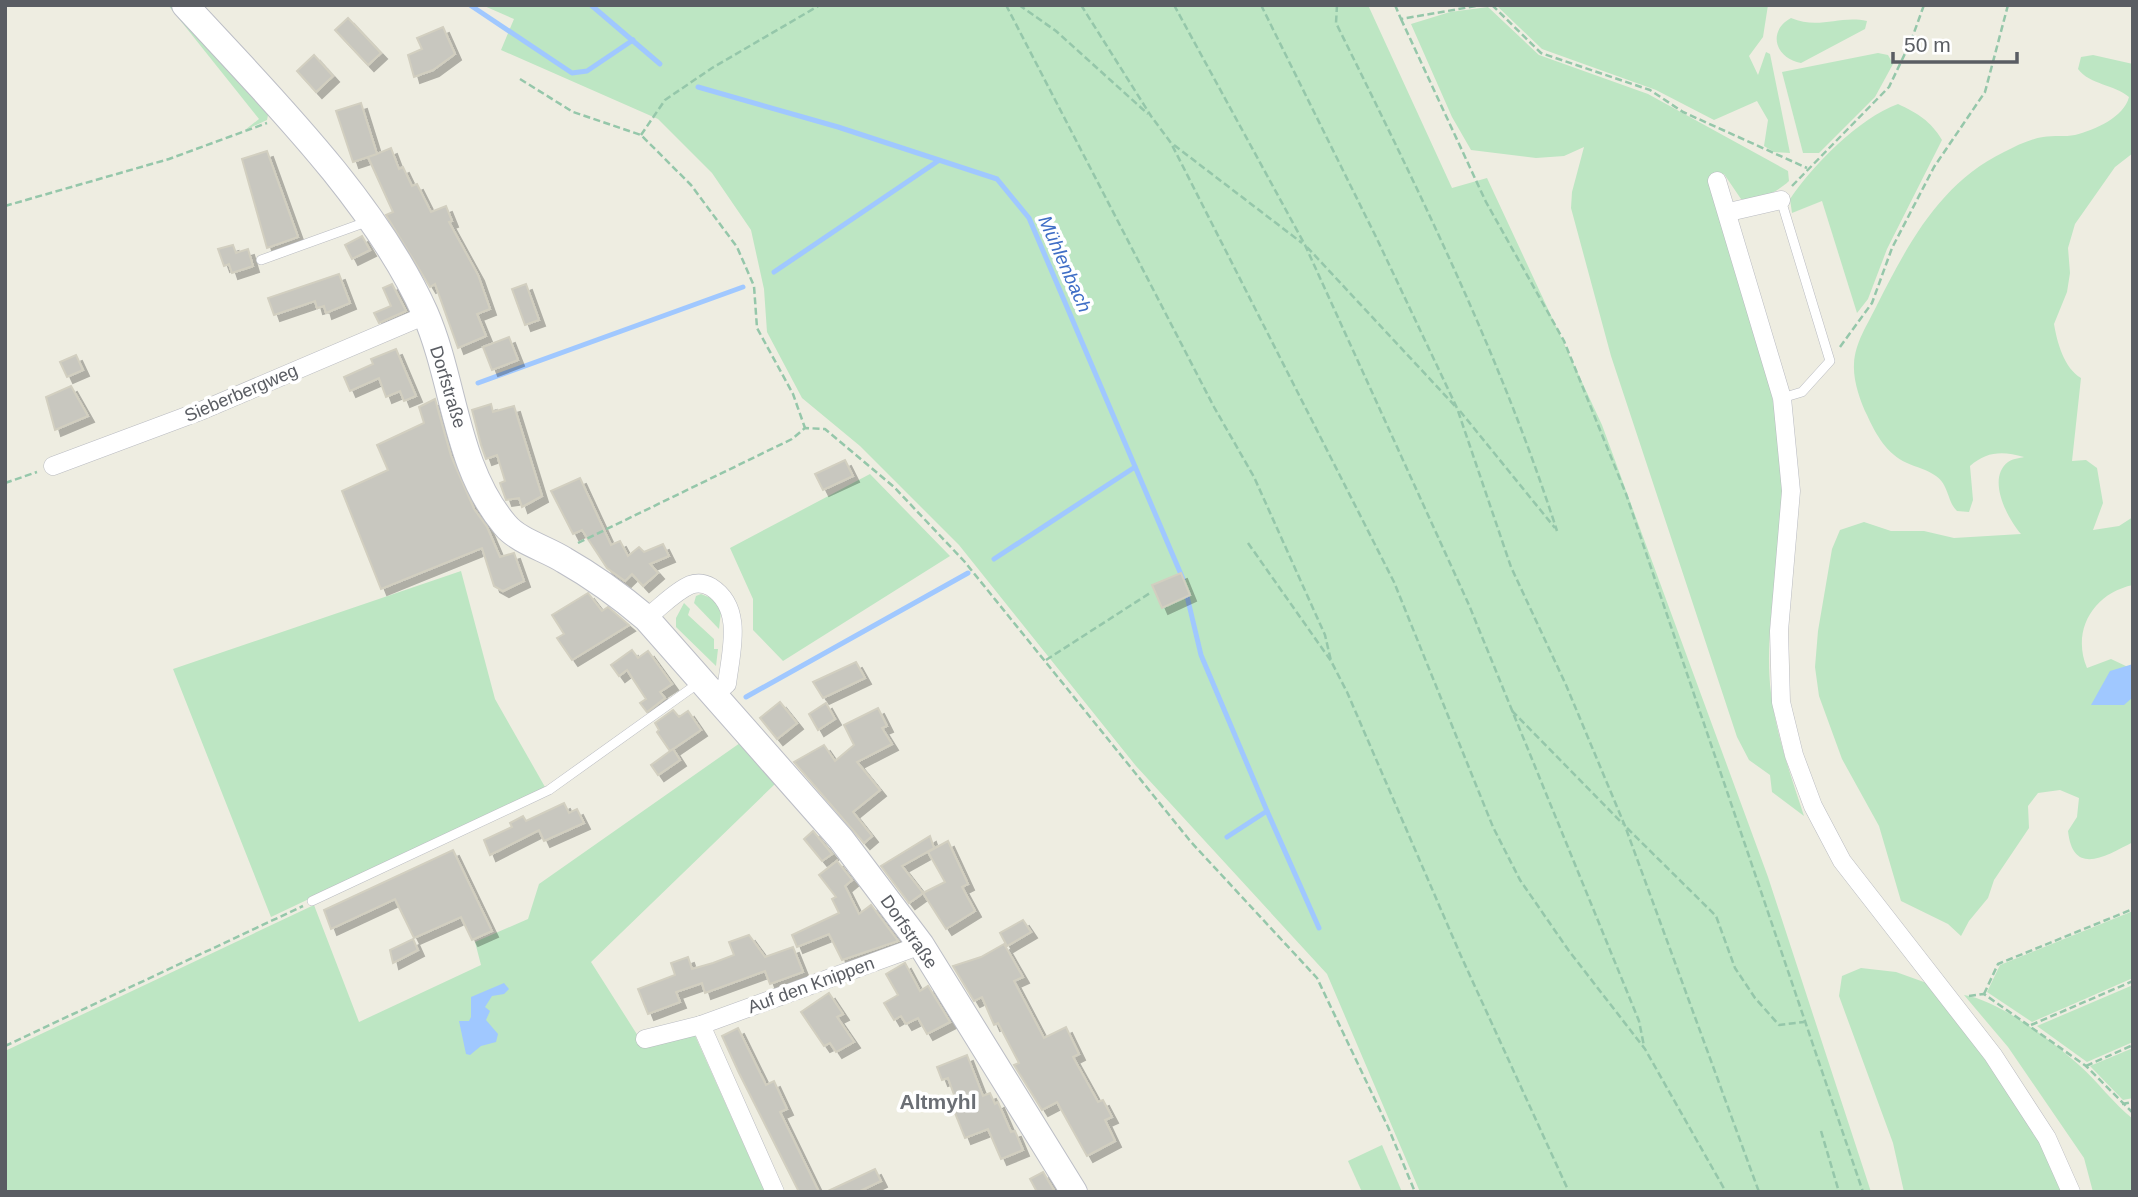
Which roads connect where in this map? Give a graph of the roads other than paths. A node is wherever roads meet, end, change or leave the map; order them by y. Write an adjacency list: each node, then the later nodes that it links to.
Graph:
1 (185, 5): 5 (main road, Dorfstraße)
2 (1717, 181): 4 (street)
3 (1781, 200): 4 (street); 8 (lane)
4 (1728, 212): 8 (street)
5 (370, 220): 6 (lane); 7 (main road, Dorfstraße)
6 (261, 260)
7 (426, 315): 9 (street, Sieberbergweg); 10 (main road, Dorfstraße)
8 (1782, 397): 18 (street)
9 (53, 466)
10 (646, 618): 11 (main road, Dorfstraße); 11 (street)
11 (707, 688): 12 (lane); 13 (main road, Dorfstraße)
12 (312, 901)
13 (921, 945): 14 (street, Auf den Knippen); 17 (main road, Dorfstraße)
14 (701, 1025): 15 (street, Auf den Knippen); 16 (street)
15 (645, 1040)
16 (775, 1192)
17 (1074, 1192)
18 (2071, 1192)

